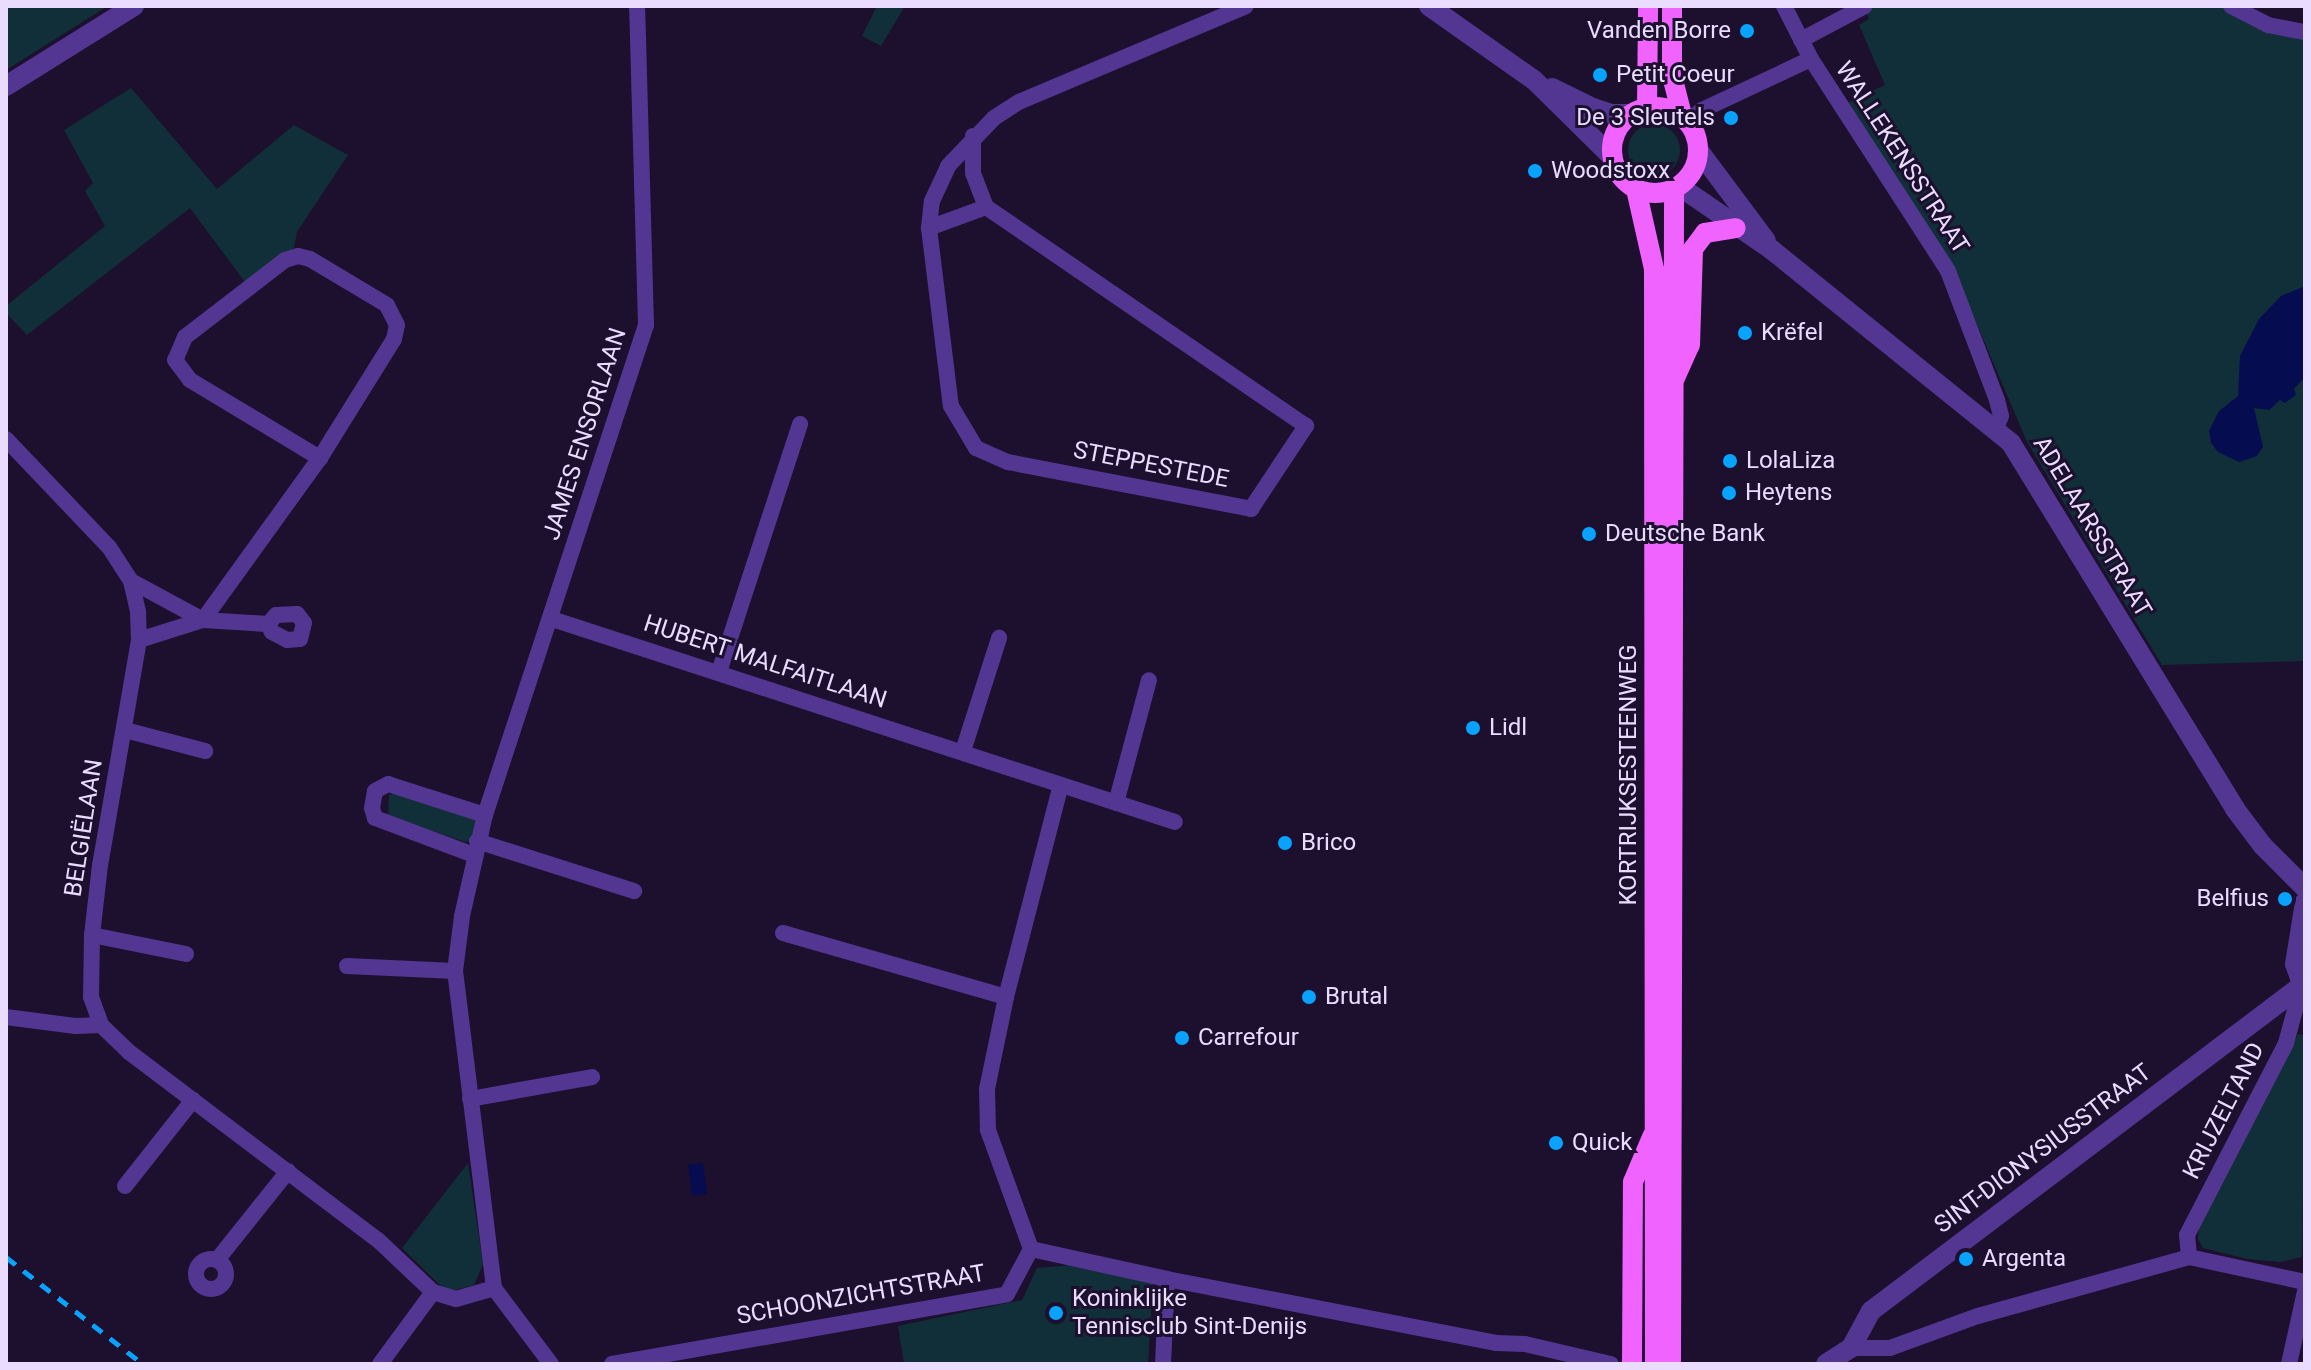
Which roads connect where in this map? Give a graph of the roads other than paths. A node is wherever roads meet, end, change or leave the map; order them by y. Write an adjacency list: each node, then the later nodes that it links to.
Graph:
1 (134, 6): 14 (street)
2 (637, 6): 32 (street, JAMES ENSORLAAN)
3 (1246, 6): 17 (street, STEPPESTEDE)
4 (1429, 6): 13 (street)
5 (1648, 6): 15 (main road)
6 (1672, 6): 16 (main road)
7 (1784, 6): 11 (street, WALLEKENSSTRAAT)
8 (1865, 6): 11 (street)
9 (2231, 6): 10 (street)
10 (2305, 32)
11 (1801, 40): 12 (street, WALLEKENSSTRAAT)
12 (1811, 59): 16 (street); 28 (street, WALLEKENSSTRAAT)
13 (1534, 80): 15 (street); 19 (street)
14 (6, 86)
15 (1639, 111): 16 (main road); 19 (main road)
16 (1685, 118): 18 (main road)
17 (973, 136): 22 (street); 23 (street, STEPPESTEDE)
18 (1699, 151): 20 (main road); 25 (street, ADELAARSSTRAAT)
19 (1613, 158): 21 (main road)
20 (1676, 187): 21 (main road); 24 (street, ADELAARSSTRAAT); 26 (main road, KORTRIJKSESTEENWEG)
21 (1636, 189): 63 (main road, KORTRIJKSESTEENWEG)
22 (986, 207): 23 (street); 23 (street, STEPPESTEDE)
23 (929, 228)
24 (1736, 228): 25 (street, ADELAARSSTRAAT); 26 (main road)
25 (1772, 250): 28 (street, ADELAARSSTRAAT)
26 (1672, 385): 82 (main road, KORTRIJKSESTEENWEG)
27 (800, 424): 37 (street)
28 (1996, 428): 47 (street, ADELAARSSTRAAT)
29 (6, 439): 31 (street, BELGIËLAAN)
30 (320, 458): 30 (street); 33 (street)
31 (131, 581): 33 (street, BELGIËLAAN); 36 (street, BELGIËLAAN)
32 (552, 619): 37 (street, HUBERT MALFAITLAAN); 44 (street, JAMES ENSORLAAN)
33 (203, 620): 34 (street, BELGIËLAAN); 36 (street, BELGIËLAAN)
34 (268, 624)
35 (999, 638): 41 (street)
36 (139, 640): 39 (street, BELGIËLAAN)
37 (719, 672): 41 (street, HUBERT MALFAITLAAN)
38 (1149, 680): 43 (street)
39 (125, 730): 40 (street, BELGIËLAAN); 51 (street, BELGIËLAAN)
40 (205, 751)
41 (963, 751): 42 (street, HUBERT MALFAITLAAN)
42 (1061, 785): 43 (street, HUBERT MALFAITLAAN); 56 (street)
43 (1116, 803): 45 (street, HUBERT MALFAITLAAN)
44 (485, 815): 46 (street, JAMES ENSORLAAN); 46 (street)
45 (1175, 822)
46 (476, 848): 48 (street); 54 (street, JAMES ENSORLAAN)
47 (2305, 888)
48 (634, 891)
49 (2305, 902): 55 (street)
50 (783, 933): 56 (street)
51 (92, 935): 52 (street); 58 (street, BELGIËLAAN)
52 (186, 954)
53 (347, 966): 54 (street)
54 (455, 971): 61 (street, JAMES ENSORLAAN)
55 (2304, 984): 67 (street, KRIJZELTAND); 74 (street, SINT-DIONYSIUSSTRAAT)
56 (1006, 997): 66 (street)
57 (6, 1017): 58 (street); 59 (street)
58 (101, 1025): 62 (street)
59 (6, 1026)
60 (592, 1077): 61 (street)
61 (470, 1099): 70 (street, JAMES ENSORLAAN)
62 (193, 1100): 64 (street); 65 (street)
63 (1655, 1130): 80 (main road); 81 (main road, KORTRIJKSESTEENWEG)
64 (288, 1171): 68 (street); 73 (street)
65 (125, 1186)
66 (1031, 1249): 69 (street); 77 (street, SCHOONZICHTSTRAAT)
67 (2189, 1257): 71 (street); 74 (street)
68 (217, 1260)
69 (1167, 1279): 78 (street); 79 (street)
70 (492, 1281): 73 (street); 76 (street)
71 (2305, 1282)
72 (2305, 1291): 84 (street)
73 (433, 1292): 75 (street)
74 (1851, 1348): 83 (street, SINT-DIONYSIUSSTRAAT)
75 (380, 1364)
76 (551, 1364)
77 (612, 1364)
78 (1163, 1364)
79 (1611, 1364)
80 (1632, 1364)
81 (1655, 1364)
82 (1671, 1364)
83 (1826, 1364)
84 (2289, 1364)

